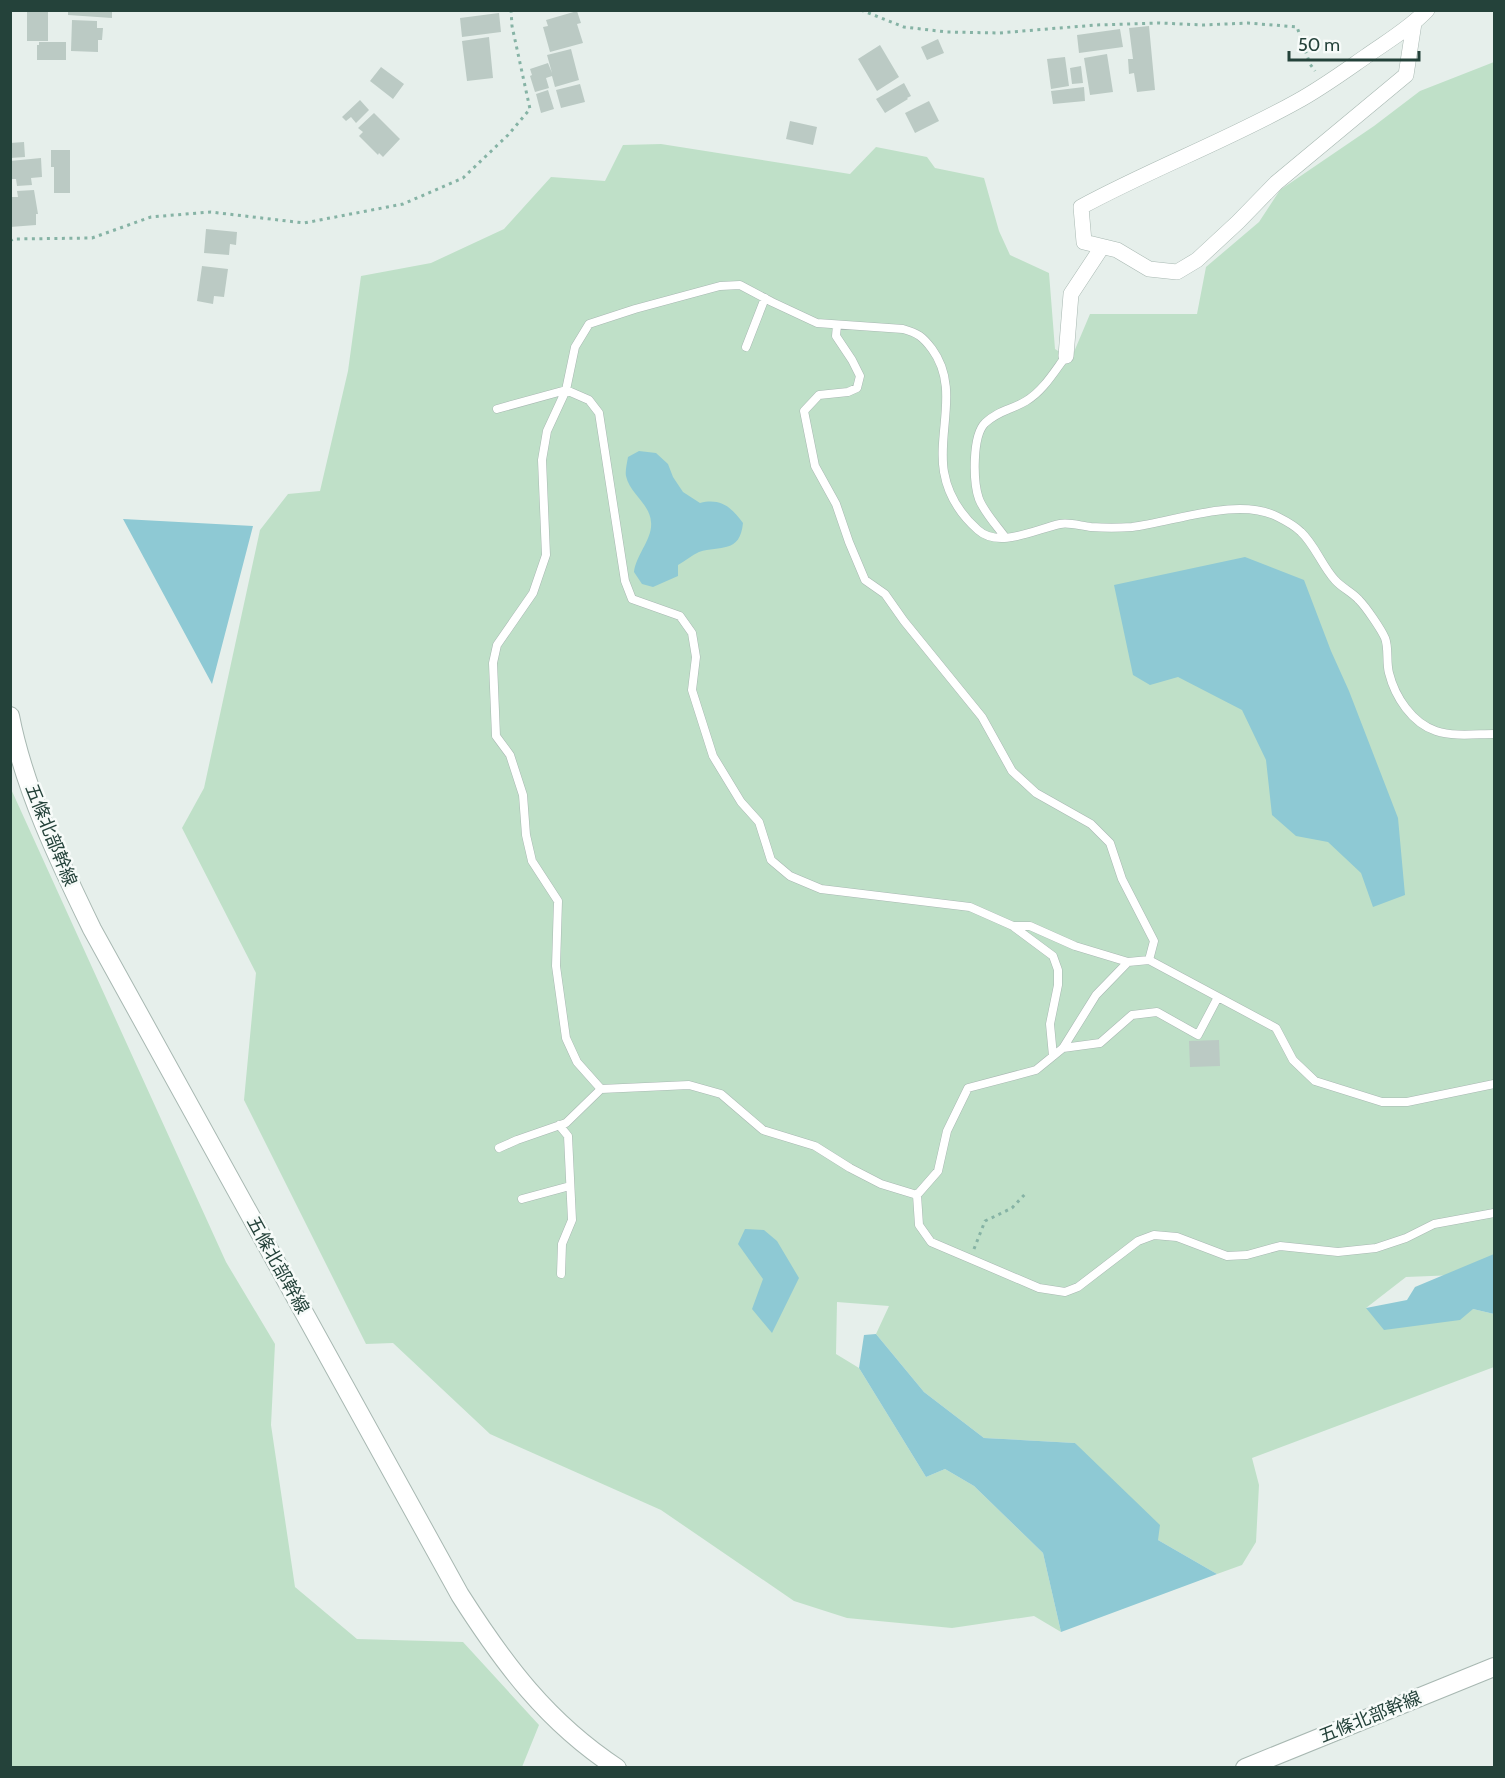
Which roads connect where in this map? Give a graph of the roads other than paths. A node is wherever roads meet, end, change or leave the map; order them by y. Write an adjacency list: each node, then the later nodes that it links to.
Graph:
1 (1427, 10): 2 (street)
2 (1414, 23): 3 (street); 3 (street)
3 (1102, 247): 7 (street)
4 (765, 298): 5 (lane); 6 (lane); 8 (lane)
5 (837, 325): 10 (lane); 14 (lane)
6 (746, 346)
7 (1066, 356): 10 (lane)
8 (566, 390): 9 (lane); 13 (lane); 20 (lane)
9 (497, 409)
10 (1005, 537): 12 (lane)
11 (10, 716): 29 (street, 五條北部幹線)
12 (1494, 734)
13 (1013, 926): 15 (lane); 18 (lane)
14 (1149, 960): 15 (lane); 16 (lane)
15 (1128, 962): 17 (lane)
16 (1218, 997): 17 (lane); 19 (lane)
17 (1063, 1048): 18 (lane)
18 (1053, 1056): 24 (lane)
19 (1494, 1084)
20 (601, 1089): 21 (lane); 24 (lane)
21 (559, 1125): 22 (lane); 23 (lane)
22 (499, 1148)
23 (570, 1186): 25 (lane); 27 (lane)
24 (916, 1195): 26 (lane)
25 (522, 1199)
26 (1494, 1213)
27 (561, 1274)
28 (1494, 1667): 30 (street, 五條北部幹線)
29 (617, 1767)
30 (1245, 1767)

